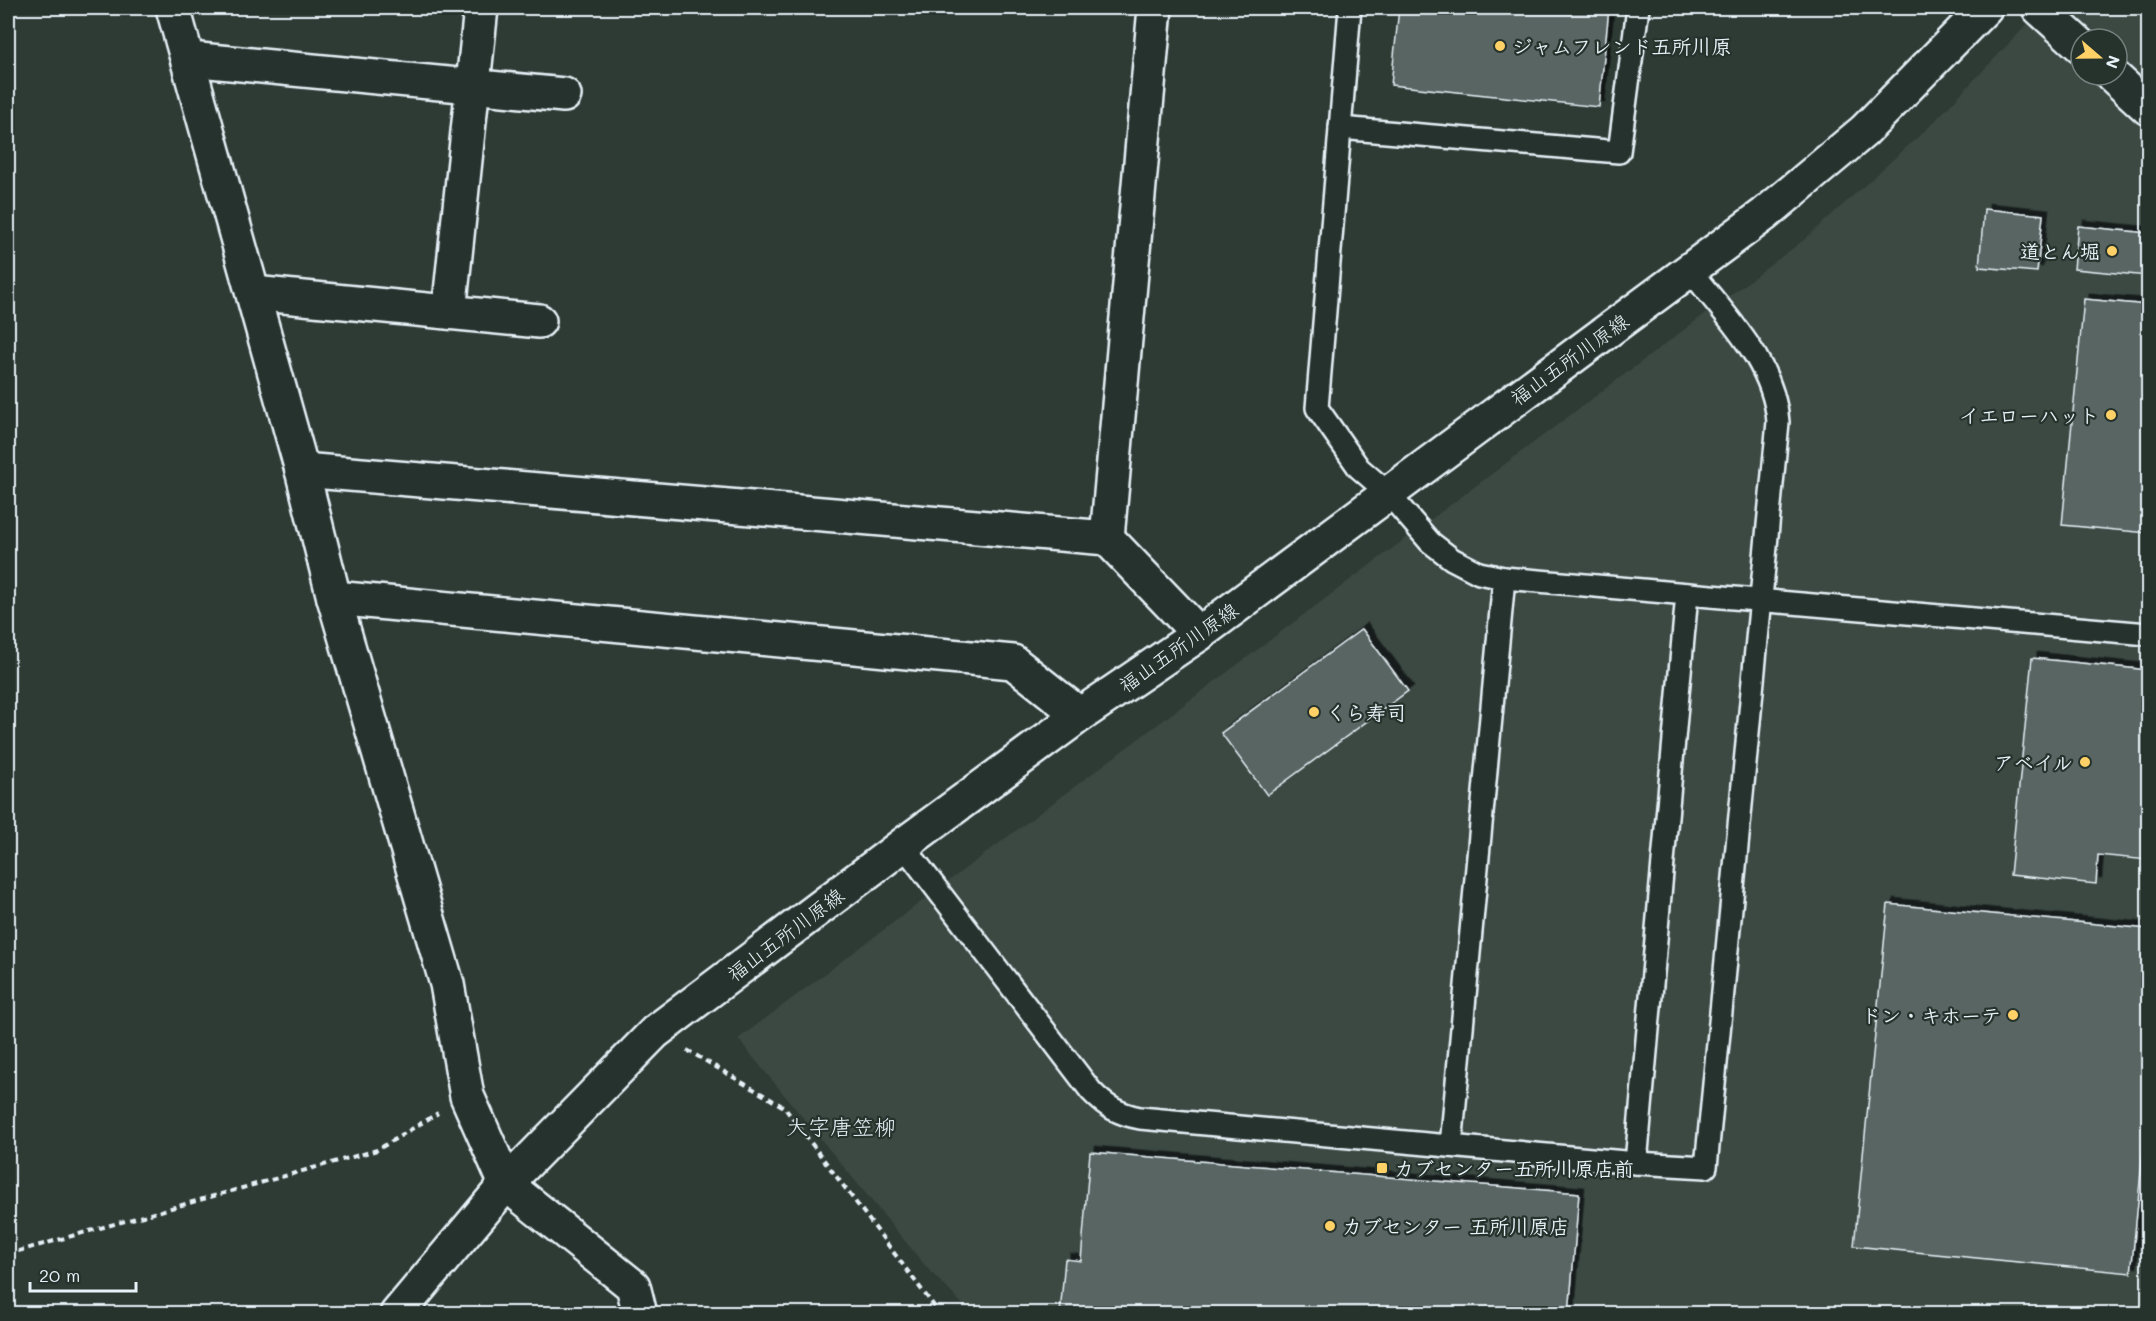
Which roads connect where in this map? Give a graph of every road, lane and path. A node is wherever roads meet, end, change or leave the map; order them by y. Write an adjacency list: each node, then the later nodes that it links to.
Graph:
1 (173, 8): 9 (street)
2 (481, 8): 10 (street)
3 (1155, 8): 21 (street)
4 (1350, 8): 14 (lane)
5 (1638, 8): 14 (lane)
6 (1985, 8): 15 (street, 福山五所川原線)
7 (2039, 8): 8 (street)
8 (2069, 35)
9 (189, 59): 10 (street); 16 (street)
10 (474, 86): 12 (street); 17 (street)
11 (2125, 87): 13 (street)
12 (564, 94)
13 (2148, 108)
14 (1340, 128): 20 (lane)
15 (1690, 270): 20 (street, 福山五所川原線); 25 (lane)
16 (254, 293): 17 (street); 19 (street)
17 (449, 312): 18 (street)
18 (539, 321)
19 (302, 470): 21 (street); 24 (street)
20 (1387, 492): 22 (lane); 26 (street, 福山五所川原線)
21 (1107, 538): 26 (street)
22 (1504, 579): 23 (lane); 32 (lane)
23 (1687, 594): 25 (lane); 33 (lane)
24 (334, 598): 28 (street); 31 (street)
25 (1760, 600): 27 (lane); 33 (lane)
26 (1199, 634): 28 (street, 福山五所川原線)
27 (2148, 634)
28 (1080, 715): 29 (street, 福山五所川原線)
29 (903, 845): 30 (street, 福山五所川原線); 32 (lane)
30 (655, 1032): 34 (street, 福山五所川原線); 38 (path)
31 (466, 1096): 34 (street); 35 (path)
32 (1451, 1146): 33 (lane)
33 (1636, 1163)
34 (506, 1184): 36 (street, 福山五所川原線); 37 (street)
35 (8, 1254)
36 (397, 1314)
37 (640, 1314)
38 (940, 1314)

